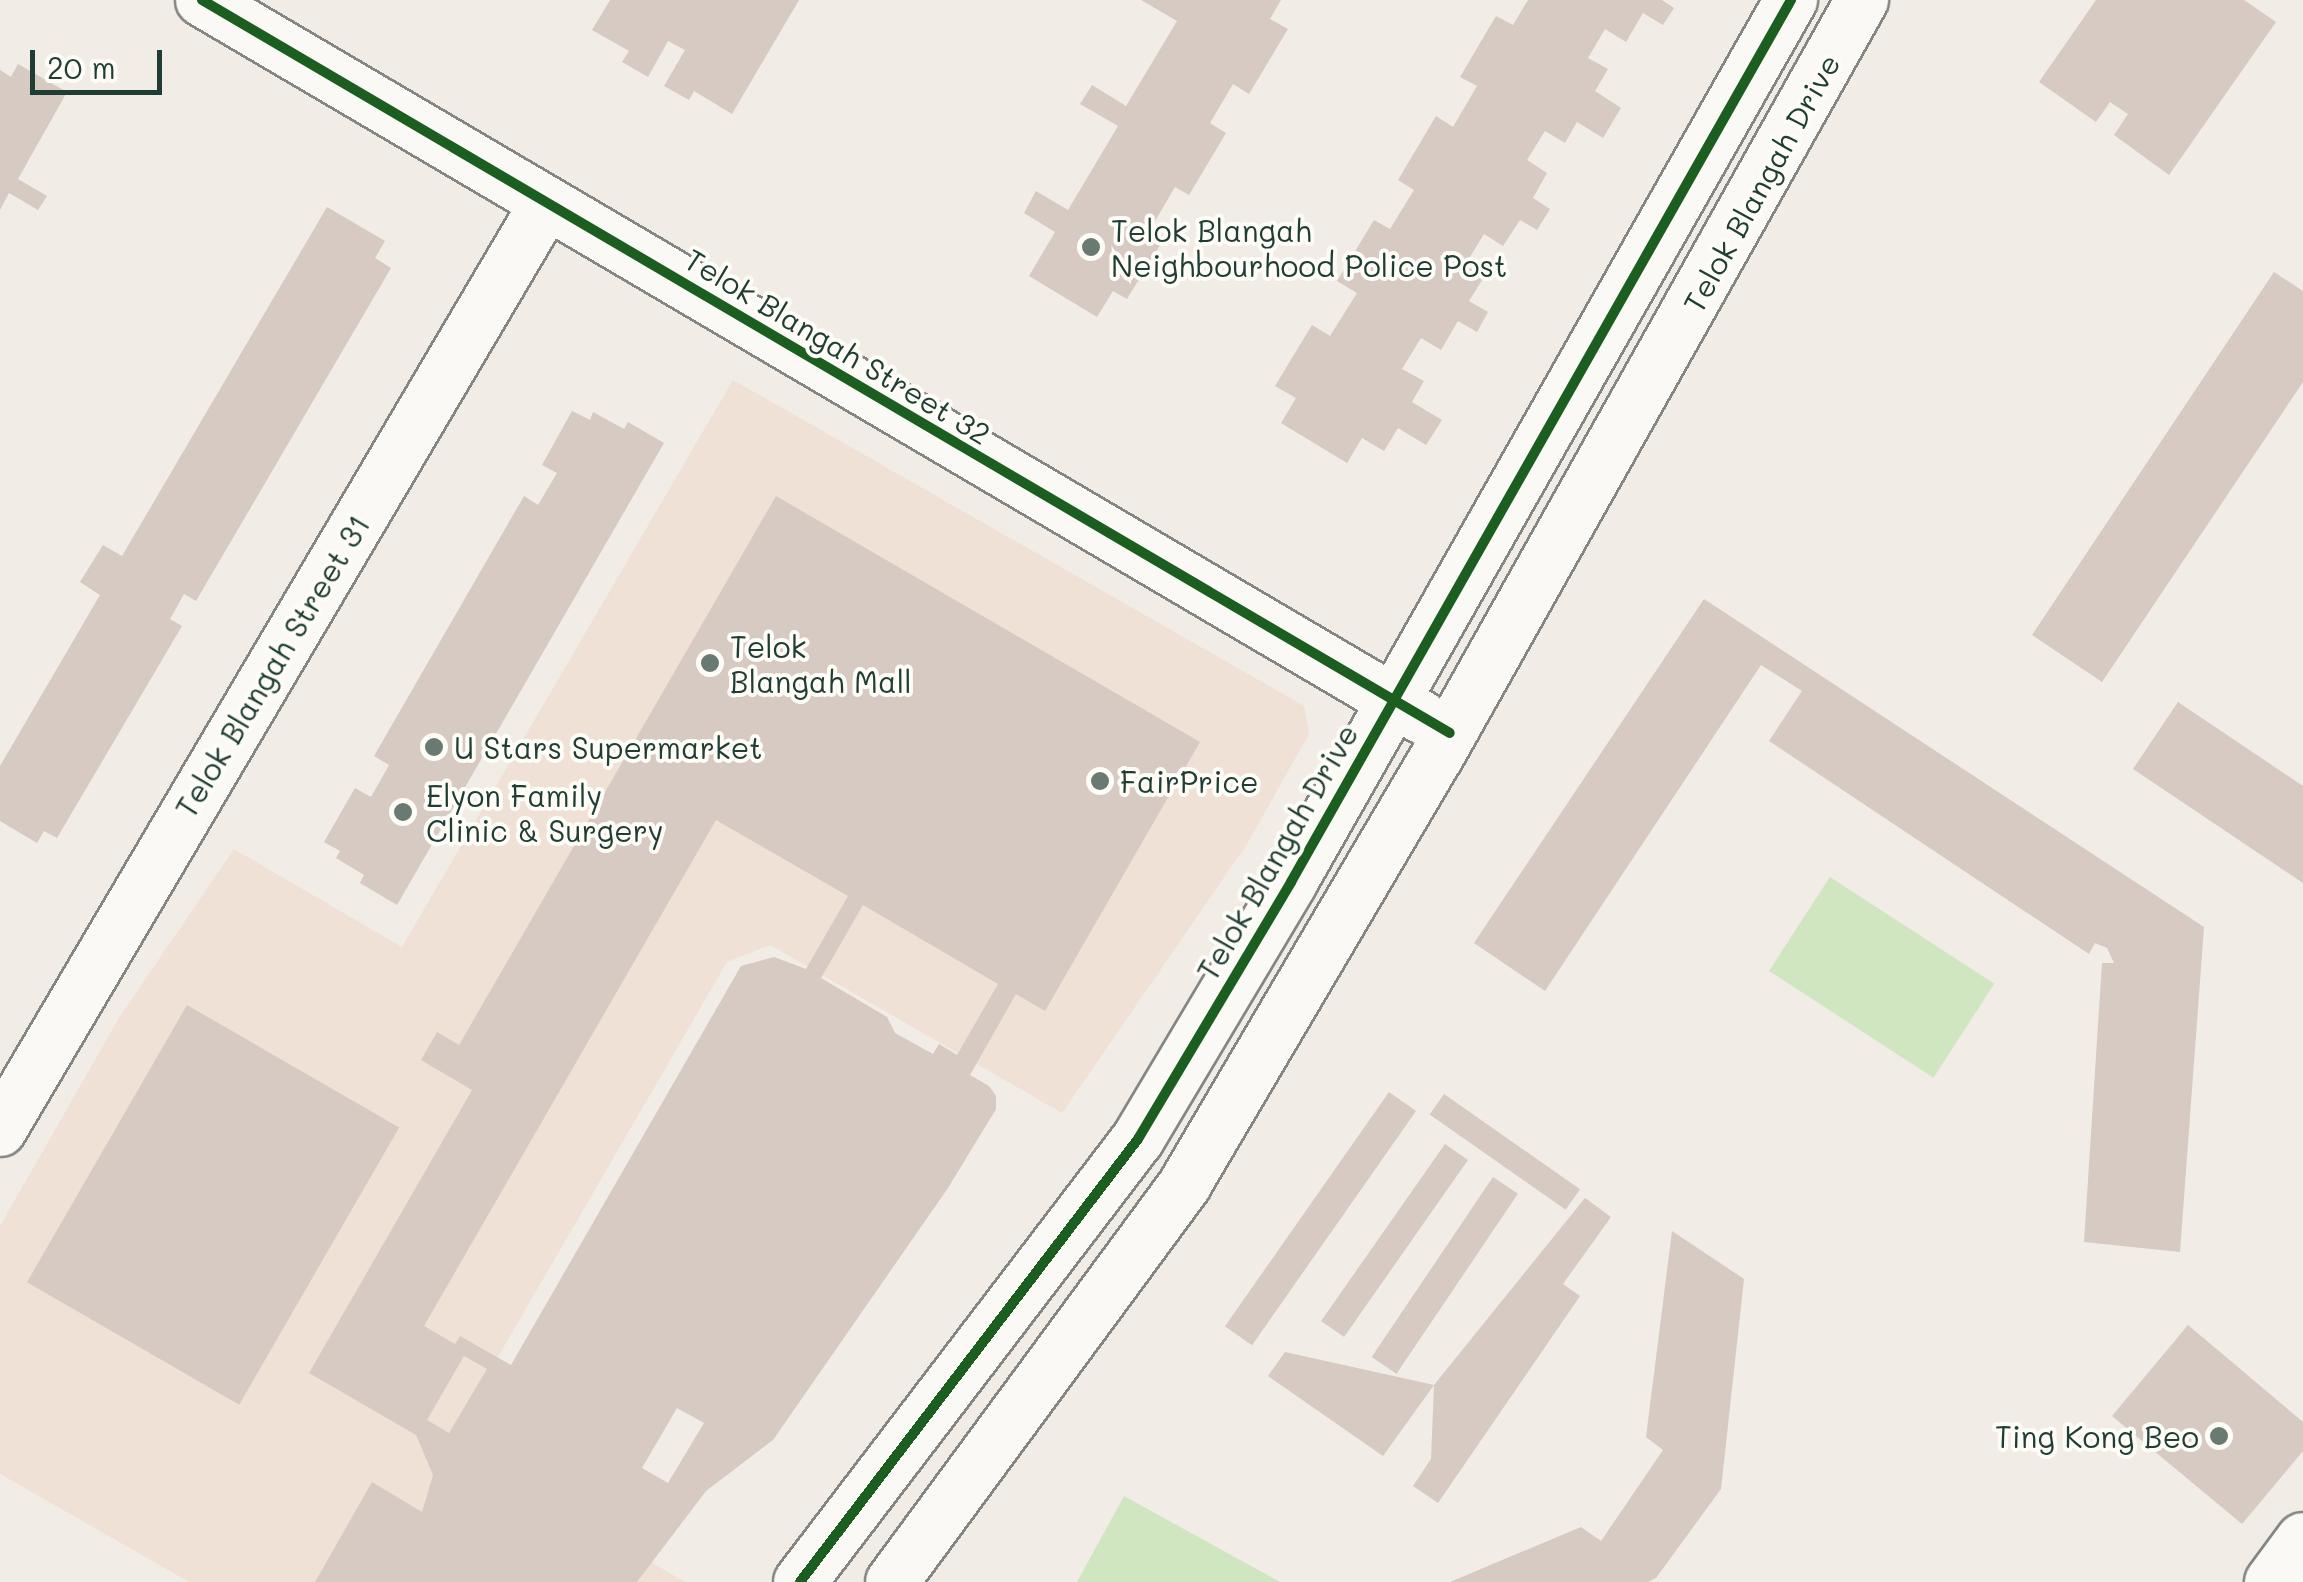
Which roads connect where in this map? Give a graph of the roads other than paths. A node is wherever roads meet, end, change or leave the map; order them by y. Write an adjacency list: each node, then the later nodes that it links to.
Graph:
1 (202, 0): 4 (street, Telok Blangah Street 32)
2 (1791, 0): 5 (street, Telok Blangah Drive)
3 (1862, 0): 6 (street, Telok Blangah Drive)
4 (546, 204): 5 (street, Telok Blangah Street 32); 7 (street, Telok Blangah Street 31)
5 (1393, 701): 6 (street, Telok Blangah Street 32); 9 (street, Telok Blangah Drive)
6 (1450, 733): 10 (street, Telok Blangah Drive)
7 (0, 1130)
8 (2303, 1540): 11 (main road)
9 (800, 1582)
10 (892, 1582)
11 (2272, 1582)

